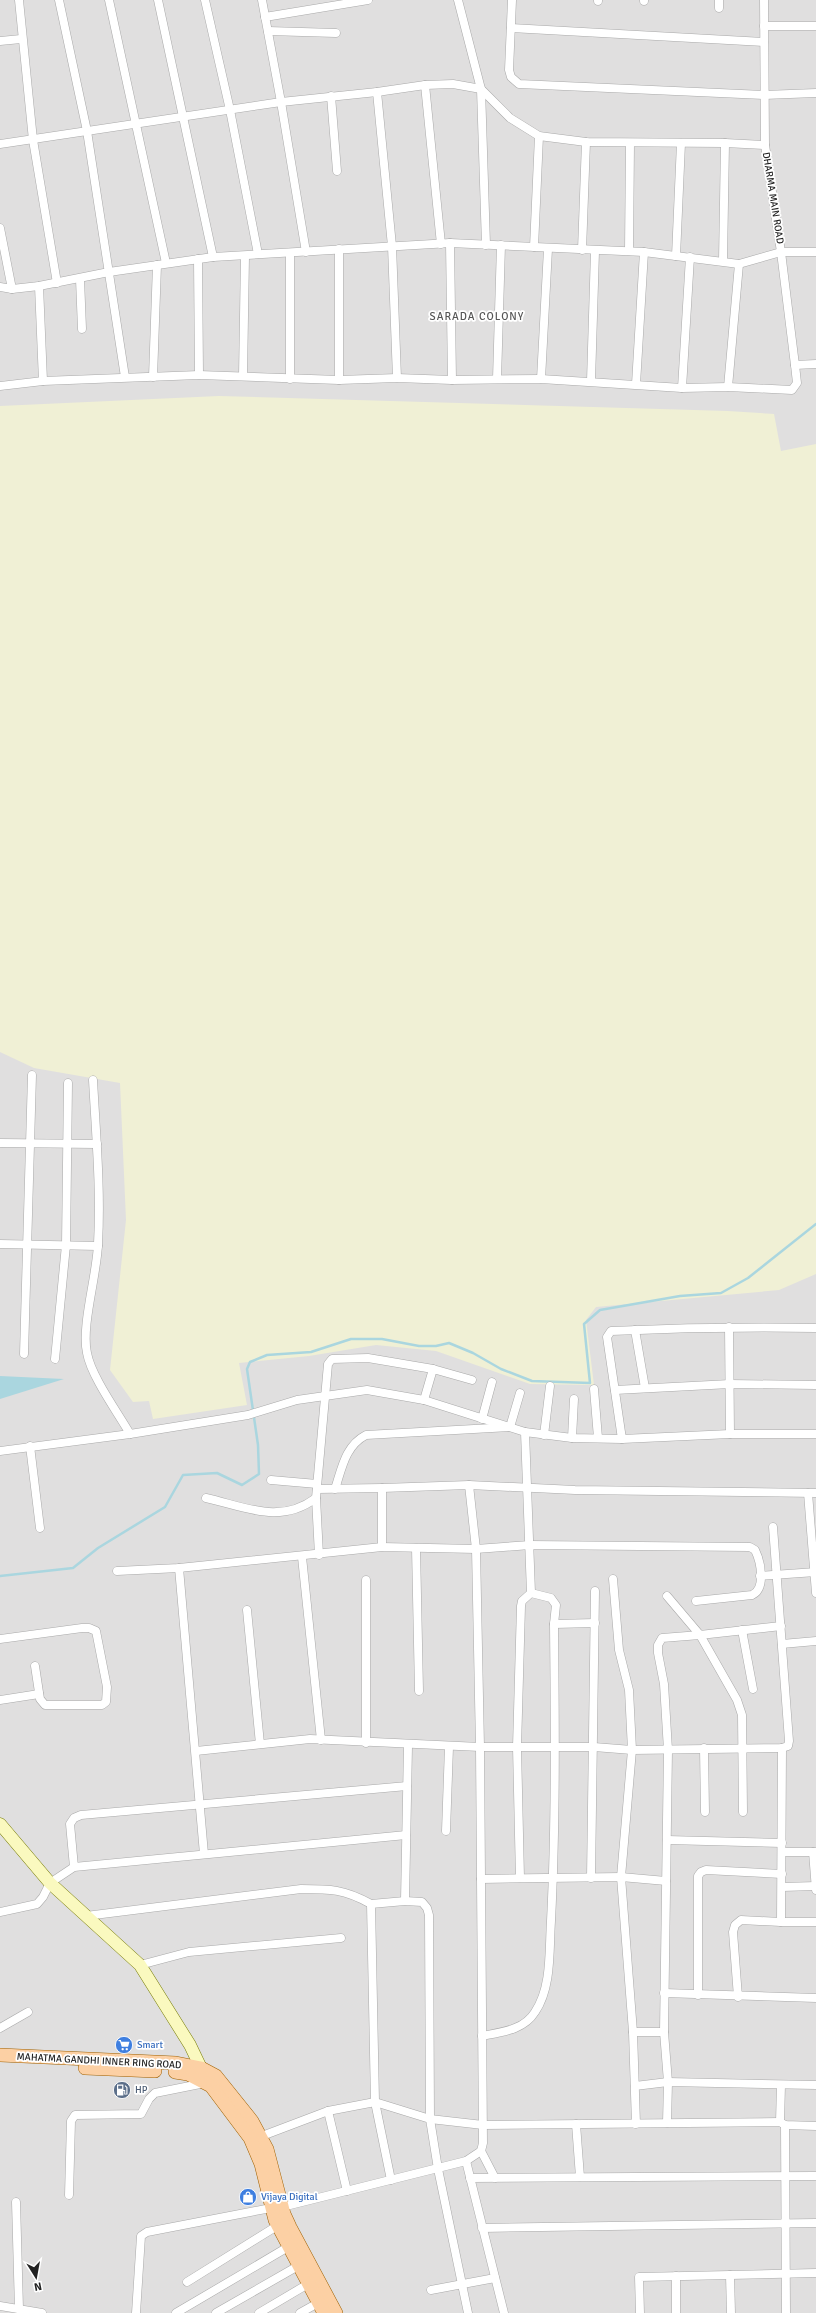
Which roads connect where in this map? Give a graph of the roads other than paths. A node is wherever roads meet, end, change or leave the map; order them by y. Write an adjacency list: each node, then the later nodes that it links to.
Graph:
1 (19, 0): 19 (street)
2 (59, 0): 32 (street)
3 (109, 0): 31 (street)
4 (158, 0): 30 (street)
5 (205, 0): 29 (street)
6 (262, 0): 13 (street)
7 (368, 0): 11 (street)
8 (458, 0): 23 (street)
9 (512, 0): 16 (street)
10 (764, 0): 14 (street, DHARMA MAIN ROAD)
11 (353, 1): 12 (street)
12 (319, 4): 13 (street)
13 (265, 17): 17 (street)
14 (764, 26): 15 (street); 21 (street, DHARMA MAIN ROAD)
15 (816, 26)
16 (511, 28): 21 (street); 26 (street)
17 (268, 31): 18 (street); 28 (street)
18 (336, 34)
19 (21, 39): 20 (street); 34 (street)
20 (0, 41)
21 (764, 42): 26 (street, DHARMA MAIN ROAD)
22 (425, 85): 23 (street); 24 (street); 44 (street)
23 (481, 89): 33 (street); 45 (street)
24 (377, 92): 27 (street); 47 (street)
25 (816, 92): 26 (street)
26 (764, 95): 40 (street, DHARMA MAIN ROAD)
27 (331, 96): 28 (street); 41 (street)
28 (281, 102): 29 (street); 54 (street)
29 (230, 110): 30 (street); 59 (street)
30 (183, 115): 31 (street); 62 (street)
31 (137, 123): 32 (street); 66 (street)
32 (87, 131): 34 (street); 69 (street)
33 (539, 136): 35 (street); 48 (street)
34 (32, 140): 39 (street); 71 (street)
35 (586, 142): 36 (street); 51 (street)
36 (630, 143): 37 (street); 53 (street)
37 (681, 143): 38 (street); 61 (street)
38 (725, 143): 40 (street); 65 (street)
39 (0, 144)
40 (765, 145): 56 (street, DHARMA MAIN ROAD)
41 (337, 171)
42 (0, 228): 74 (street)
43 (450, 243): 44 (street); 45 (street); 87 (street)
44 (441, 244): 47 (street)
45 (486, 244): 46 (street)
46 (501, 245): 48 (street); 84 (street)
47 (392, 246): 49 (street); 82 (street)
48 (534, 247): 50 (street)
49 (339, 249): 54 (street); 86 (street)
50 (548, 249): 51 (street); 85 (street)
51 (582, 250): 52 (street)
52 (595, 251): 53 (street); 88 (street)
53 (629, 251): 55 (street)
54 (306, 252): 58 (street)
55 (644, 252): 61 (street); 90 (street)
56 (781, 252): 57 (street); 67 (street); 77 (street, DHARMA MAIN ROAD)
57 (816, 252)
58 (290, 253): 59 (street); 83 (street)
59 (258, 254): 60 (street)
60 (245, 256): 62 (street); 79 (street)
61 (676, 256): 63 (street)
62 (213, 257): 64 (street)
63 (690, 257): 65 (street); 93 (street)
64 (198, 259): 66 (street); 78 (street)
65 (722, 261): 67 (street)
66 (166, 263): 68 (street)
67 (739, 264): 92 (street)
68 (157, 265): 69 (street); 80 (street)
69 (109, 272): 70 (street); 81 (street)
70 (80, 279): 71 (street); 75 (street)
71 (57, 283): 72 (street)
72 (39, 286): 74 (street); 89 (street)
73 (0, 287): 74 (street)
74 (12, 289)
75 (82, 329)
76 (816, 364): 77 (street)
77 (795, 365): 92 (street, DHARMA MAIN ROAD)
78 (199, 375): 79 (street); 80 (street)
79 (243, 376): 83 (street)
80 (153, 377): 81 (street)
81 (125, 378): 89 (street)
82 (397, 378): 86 (street); 87 (street)
83 (290, 379): 86 (street)
84 (497, 379): 85 (street); 87 (street)
85 (541, 379): 88 (street)
86 (340, 380)
87 (452, 380)
88 (591, 381): 90 (street)
89 (44, 382): 91 (street)
90 (636, 384): 93 (street)
91 (0, 386)
92 (728, 387): 93 (street)
93 (682, 388)
94 (32, 1075): 98 (street)
95 (93, 1080): 100 (street)
96 (68, 1083): 99 (street)
97 (0, 1143): 98 (street)
98 (31, 1144): 99 (street); 102 (street)
99 (67, 1144): 100 (street); 103 (street)
100 (96, 1144): 104 (street)
101 (0, 1244): 102 (street)
102 (28, 1244): 103 (street); 108 (street)
103 (66, 1245): 104 (street); 109 (street)
104 (98, 1246): 126 (street)
105 (729, 1327): 106 (street); 107 (street); 113 (street)
106 (816, 1328)
107 (635, 1330): 116 (street); 118 (street)
108 (24, 1354)
109 (55, 1360)
110 (433, 1369): 111 (street); 120 (street); 122 (street)
111 (472, 1380)
112 (492, 1382): 123 (street)
113 (730, 1384): 114 (street); 116 (street); 128 (street)
114 (816, 1385)
115 (550, 1386): 127 (street)
116 (645, 1388): 118 (street)
117 (594, 1389): 131 (street)
118 (615, 1390): 132 (street)
119 (520, 1392): 124 (street)
120 (326, 1396): 122 (street); 126 (street); 137 (street)
121 (574, 1399): 130 (street)
122 (424, 1400): 123 (street)
123 (482, 1418): 124 (street)
124 (510, 1427): 125 (street); 140 (street)
125 (525, 1432): 127 (street); 138 (street)
126 (130, 1434): 133 (street)
127 (544, 1434): 130 (street)
128 (730, 1434): 129 (street); 132 (street)
129 (816, 1434)
130 (572, 1438): 131 (street)
131 (598, 1438): 132 (street)
132 (622, 1439)
133 (30, 1446): 134 (street); 145 (street)
134 (0, 1451)
135 (271, 1480): 137 (street)
136 (469, 1485): 138 (street); 139 (street); 149 (street)
137 (317, 1487): 140 (street); 143 (street)
138 (527, 1487): 141 (street); 146 (street)
139 (382, 1488): 140 (street); 147 (street)
140 (335, 1489)
141 (812, 1493): 154 (street)
142 (206, 1498): 143 (street)
143 (316, 1498): 150 (street)
144 (773, 1527): 156 (street)
145 (40, 1528)
146 (530, 1545): 149 (street); 155 (street); 160 (street)
147 (382, 1547): 148 (street); 150 (street)
148 (416, 1548): 149 (street); 175 (street)
149 (476, 1549): 185 (street)
150 (318, 1555): 151 (street)
151 (302, 1557): 152 (street); 178 (street)
152 (179, 1568): 153 (street); 192 (street)
153 (116, 1571)
154 (815, 1572): 156 (street); 161 (street)
155 (760, 1576): 156 (street); 163 (street)
156 (777, 1576): 167 (street)
157 (613, 1579): 190 (street)
158 (366, 1580): 179 (street)
159 (596, 1591): 166 (street)
160 (531, 1593): 165 (street); 183 (street)
161 (816, 1593)
162 (667, 1596): 169 (street)
163 (696, 1601)
164 (247, 1610): 180 (street)
165 (554, 1624): 166 (street); 186 (street)
166 (595, 1624): 184 (street)
167 (781, 1626): 168 (street); 172 (street)
168 (742, 1630): 169 (street); 174 (street)
169 (700, 1635): 188 (street); 191 (street)
170 (0, 1638): 176 (street)
171 (816, 1641): 172 (street)
172 (782, 1644): 189 (street)
173 (35, 1666): 176 (street)
174 (753, 1690)
175 (419, 1691)
176 (39, 1694): 177 (street)
177 (0, 1700)
178 (321, 1740): 179 (street); 180 (street)
179 (366, 1743): 181 (street)
180 (260, 1744): 192 (street)
181 (408, 1746): 182 (street); 193 (street)
182 (449, 1747): 185 (street); 198 (street)
183 (517, 1747): 185 (street); 186 (street); 209 (street)
184 (594, 1747): 186 (street); 190 (street); 210 (street)
185 (480, 1748): 211 (street)
186 (555, 1748): 207 (street)
187 (704, 1748): 188 (street); 191 (street); 195 (street)
188 (742, 1748): 189 (street); 196 (street)
189 (782, 1748): 201 (street)
190 (632, 1750): 191 (street); 208 (street)
191 (668, 1750): 200 (street)
192 (196, 1751): 194 (street)
193 (407, 1786): 194 (street); 199 (street)
194 (200, 1804): 204 (street); 205 (street)
195 (704, 1812)
196 (743, 1812)
197 (0, 1824): 213 (street)
198 (446, 1831)
199 (406, 1835): 204 (street); 217 (street)
200 (667, 1840): 201 (street); 212 (street)
201 (782, 1843): 202 (street)
202 (782, 1852): 203 (street); 206 (street)
203 (815, 1852): 214 (street)
204 (204, 1854): 205 (street)
205 (74, 1867): 213 (street)
206 (782, 1874): 215 (street); 226 (street)
207 (553, 1877): 209 (street); 210 (street); 233 (street)
208 (622, 1877): 210 (street); 212 (street); 231 (street)
209 (520, 1878): 211 (street)
210 (590, 1878)
211 (481, 1879): 233 (street)
212 (666, 1881): 225 (street)
213 (50, 1883): 219 (street); 220 (street)
214 (816, 1886): 215 (street); 216 (street)
215 (782, 1887): 221 (street)
216 (816, 1890)
217 (405, 1901): 218 (street); 243 (street)
218 (370, 1904): 220 (street); 241 (street)
219 (0, 1912)
220 (86, 1916): 224 (street)
221 (781, 1922): 222 (street); 227 (street)
222 (816, 1922)
223 (341, 1938): 224 (street)
224 (140, 1965): 236 (street)
225 (664, 1993): 226 (street); 232 (street)
226 (698, 1995): 227 (street)
227 (738, 1997): 228 (street)
228 (816, 1998)
229 (28, 2012): 230 (street)
230 (0, 2028)
231 (633, 2032): 232 (street); 240 (street)
232 (664, 2032): 237 (street)
233 (482, 2036): 248 (street)
234 (0, 2055): 236 (main road, MAHATMA GANDHI INNER RING ROAD)
235 (0, 2064): 236 (main road, MAHATMA GANDHI INNER RING ROAD)
236 (203, 2077): 250 (main road, MAHATMA GANDHI INNER RING ROAD); 261 (street); 263 (main road, MAHATMA GANDHI INNER RING ROAD)
237 (668, 2082): 238 (street); 240 (street); 244 (street)
238 (781, 2084): 239 (street); 247 (street)
239 (816, 2085)
240 (635, 2086): 246 (street)
241 (375, 2102): 242 (street); 243 (street); 259 (street)
242 (328, 2111): 250 (street); 260 (street)
243 (430, 2118): 248 (street); 253 (street)
244 (667, 2123): 246 (street); 247 (street)
245 (576, 2124): 246 (street); 248 (street); 256 (street)
246 (636, 2124)
247 (782, 2124): 249 (street); 254 (street)
248 (483, 2125): 251 (street)
249 (816, 2126)
250 (262, 2136): 263 (main road, MAHATMA GANDHI INNER RING ROAD)
251 (481, 2151): 252 (street); 258 (street)
252 (466, 2161): 253 (street); 257 (street)
253 (438, 2169): 259 (street); 277 (street)
254 (785, 2176): 255 (street); 256 (street); 265 (street)
255 (816, 2176)
256 (580, 2177): 258 (street)
257 (470, 2178): 258 (street); 267 (street)
258 (495, 2178)
259 (391, 2180): 260 (street)
260 (347, 2191): 263 (street)
261 (69, 2195)
262 (16, 2202): 281 (street)
263 (277, 2207): 266 (main road, MAHATMA GANDHI INNER RING ROAD); 283 (street); 288 (main road, MAHATMA GANDHI INNER RING ROAD)
264 (816, 2223): 265 (street)
265 (785, 2224): 267 (street); 270 (street)
266 (277, 2226): 268 (main road, MAHATMA GANDHI INNER RING ROAD); 275 (street)
267 (482, 2228): 274 (street)
268 (288, 2246): 269 (main road, MAHATMA GANDHI INNER RING ROAD); 284 (street)
269 (298, 2266): 276 (main road, MAHATMA GANDHI INNER RING ROAD); 285 (street)
270 (784, 2273): 271 (street); 272 (street); 294 (street)
271 (816, 2273)
272 (730, 2275): 273 (street); 293 (street)
273 (676, 2276): 291 (street); 292 (street)
274 (495, 2278): 277 (street); 290 (street)
275 (187, 2282)
276 (308, 2284): 280 (main road, MAHATMA GANDHI INNER RING ROAD); 286 (street)
277 (462, 2285): 278 (street); 289 (street)
278 (431, 2290)
279 (0, 2306): 281 (street)
280 (321, 2308): 287 (street)
281 (19, 2309): 282 (street)
282 (42, 2313)
283 (136, 2313)
284 (176, 2313)
285 (216, 2313)
286 (259, 2313)
287 (300, 2313)
288 (336, 2313)
289 (468, 2313)
290 (504, 2313)
291 (640, 2313)
292 (676, 2313)
293 (731, 2313)
294 (786, 2313)

